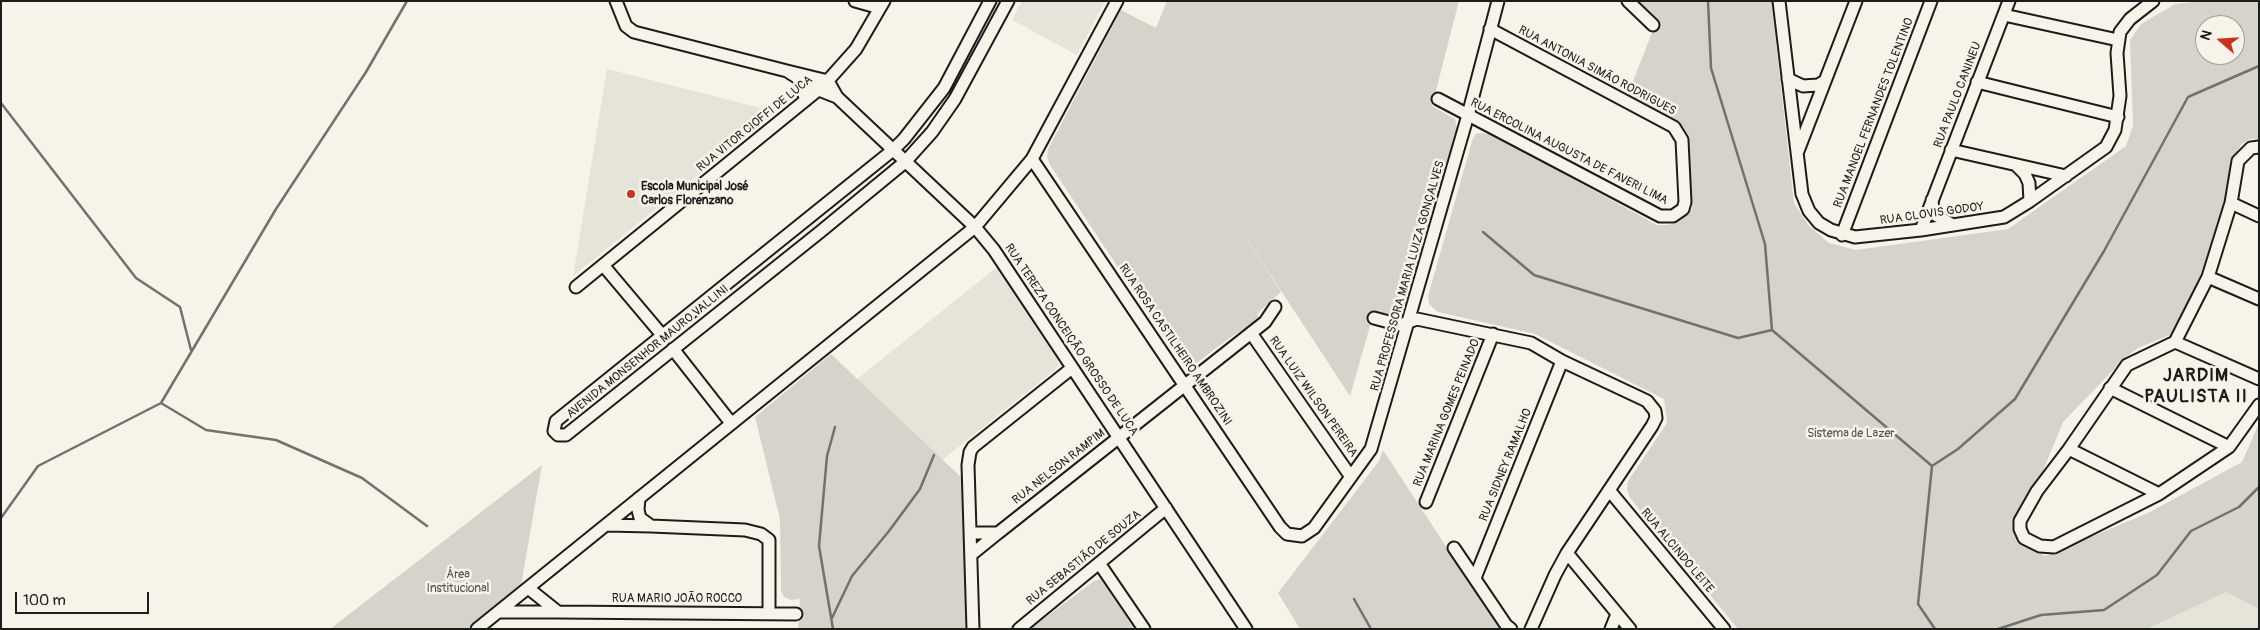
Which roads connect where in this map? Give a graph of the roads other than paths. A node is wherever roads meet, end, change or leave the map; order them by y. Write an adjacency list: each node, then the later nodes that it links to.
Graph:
1 (616, 1): 19 (street, RUA TEREZA CONCEIÇÃO GROSSO DE LUCA)
2 (855, 1): 13 (street)
3 (990, 1): 32 (street, AVENIDA MONSENHOR MAURO VALLINI)
4 (1008, 1): 36 (street, AVENIDA MONSENHOR MAURO VALLINI)
5 (1117, 1): 35 (street)
6 (1498, 1): 17 (street, RUA PROFESSORA MARIA LUIZA GONÇALVES)
7 (1628, 1): 16 (street)
8 (1779, 1): 21 (street, RUA CLOVIS GODOY)
9 (1856, 1): 23 (street)
10 (1932, 1): 48 (street, RUA MANOEL FERNANDES TOLENTINO)
11 (2009, 1): 15 (street, RUA PAULO CANINEU)
12 (2158, 1): 14 (street)
13 (882, 4): 22 (street, RUA VITOR CIOFFI DE LUCA)
14 (2148, 4): 18 (street)
15 (2004, 15): 18 (street); 24 (street, RUA PAULO CANINEU)
16 (1653, 25)
17 (1490, 29): 29 (street, RUA PROFESSORA MARIA LUIZA GONÇALVES); 38 (street, RUA ANTONIA SIMÃO RODRIGUES)
18 (2118, 40): 30 (street, RUA CLOVIS GODOY)
19 (787, 71): 20 (street, RUA TEREZA CONCEIÇÃO GROSSO DE LUCA); 22 (street, RUA TEREZA CONCEIÇÃO GROSSO DE LUCA)
20 (798, 78): 25 (street, RUA TEREZA CONCEIÇÃO GROSSO DE LUCA); 28 (street)
21 (1788, 80): 23 (street); 34 (street, RUA CLOVIS GODOY)
22 (828, 81): 25 (street, RUA VITOR CIOFFI DE LUCA); 26 (street, RUA TEREZA CONCEIÇÃO GROSSO DE LUCA)
23 (1825, 81): 34 (street)
24 (1977, 82): 30 (street); 33 (street, RUA PAULO CANINEU)
25 (818, 90): 26 (street, RUA TEREZA CONCEIÇÃO GROSSO DE LUCA); 28 (street, RUA VITOR CIOFFI DE LUCA)
26 (837, 97): 32 (street, RUA TEREZA CONCEIÇÃO GROSSO DE LUCA)
27 (1438, 99): 29 (street, RUA ERCOLINA AUGUSTA DE FAVERI LIMA)
28 (806, 100): 49 (street, RUA VITOR CIOFFI DE LUCA)
29 (1468, 115): 38 (street, RUA ERCOLINA AUGUSTA DE FAVERI LIMA); 55 (street, RUA PROFESSORA MARIA LUIZA GONÇALVES)
30 (2118, 117): 39 (street, RUA CLOVIS GODOY)
31 (2259, 147): 43 (street)
32 (893, 150): 36 (street, RUA TEREZA CONCEIÇÃO GROSSO DE LUCA); 58 (street, AVENIDA MONSENHOR MAURO VALLINI)
33 (1951, 150): 37 (street); 41 (street, RUA PAULO CANINEU)
34 (1798, 153): 48 (street, RUA CLOVIS GODOY)
35 (1032, 158): 46 (street); 64 (street, RUA ROSA CASTILHEIRO AMBROZINI)
36 (905, 162): 46 (street, RUA TEREZA CONCEIÇÃO GROSSO DE LUCA); 60 (street, AVENIDA MONSENHOR MAURO VALLINI)
37 (2017, 166): 39 (street); 40 (street); 42 (street)
38 (1684, 174)
39 (2066, 176): 40 (street, RUA CLOVIS GODOY)
40 (2049, 188): 42 (street, RUA CLOVIS GODOY)
41 (1932, 200): 45 (street); 47 (street, RUA PAULO CANINEU)
42 (2030, 201): 45 (street, RUA CLOVIS GODOY)
43 (2231, 203): 44 (street); 50 (street)
44 (2259, 216)
45 (1953, 226): 47 (street, RUA CLOVIS GODOY)
46 (975, 227): 62 (street, RUA TEREZA CONCEIÇÃO GROSSO DE LUCA); 67 (street)
47 (1921, 230): 48 (street, RUA CLOVIS GODOY)
48 (1842, 235)
49 (603, 265): 51 (street, RUA VITOR CIOFFI DE LUCA); 58 (street)
50 (2208, 277): 52 (street); 59 (street)
51 (576, 287)
52 (2259, 299)
53 (1275, 308): 56 (street, RUA NELSON RAMPIM)
54 (1374, 318): 55 (street)
55 (1410, 321): 57 (street); 71 (street, RUA PROFESSORA MARIA LUIZA GONÇALVES)
56 (1251, 333): 64 (street, RUA NELSON RAMPIM); 71 (street, RUA LUIZ WILSON PEREIRA)
57 (1493, 334): 61 (street); 75 (street, RUA MARINA GOMES PEINADO)
58 (662, 335): 60 (street, AVENIDA MONSENHOR MAURO VALLINI)
59 (2175, 342): 63 (street); 65 (street)
60 (673, 350): 67 (street)
61 (1562, 361): 72 (street); 88 (street, RUA SIDNEY RAMALHO)
62 (1072, 368): 68 (street, RUA TEREZA CONCEIÇÃO GROSSO DE LUCA); 81 (street)
63 (2259, 380)
64 (1185, 384): 68 (street, RUA NELSON RAMPIM); 83 (street, RUA ROSA CASTILHEIRO AMBROZINI)
65 (2110, 388): 69 (street); 70 (street)
66 (2259, 405): 69 (street)
67 (731, 423): 74 (street)
68 (1120, 437): 77 (street, RUA TEREZA CONCEIÇÃO GROSSO DE LUCA); 82 (street, RUA NELSON RAMPIM)
69 (2229, 448): 73 (street)
70 (2069, 449): 73 (street); 73 (street)
71 (1351, 477): 83 (street, RUA PROFESSORA MARIA LUIZA GONÇALVES)
72 (1609, 490): 85 (street); 105 (street, RUA ALCINDO LEITE)
73 (2159, 494)
74 (639, 498): 76 (street); 78 (street)
75 (1426, 502)
76 (627, 508): 78 (street); 79 (street)
77 (1166, 508): 87 (street, RUA SEBASTIÃO DE SOUZA); 100 (street, RUA TEREZA CONCEIÇÃO GROSSO DE LUCA)
78 (640, 518): 80 (street)
79 (607, 525): 80 (street); 89 (street)
80 (651, 526): 93 (street)
81 (971, 533): 82 (street); 86 (street)
82 (998, 533): 86 (street, RUA NELSON RAMPIM)
83 (1302, 536)
84 (1454, 548): 88 (street)
85 (1567, 553): 95 (street); 102 (street)
86 (972, 554): 97 (street)
87 (1099, 563): 98 (street, RUA SEBASTIÃO DE SOUZA); 99 (street)
88 (1475, 578): 101 (street)
89 (524, 591): 90 (street); 91 (street); 92 (street)
90 (539, 611): 91 (street, RUA MARIO JOÃO ROCCO); 92 (street, RUA MARIO JOÃO ROCCO)
91 (498, 612): 96 (street)
92 (558, 612): 93 (street, RUA MARIO JOÃO ROCCO)
93 (769, 614): 94 (street, RUA MARIO JOÃO ROCCO)
94 (796, 614)
95 (1618, 614): 103 (street); 104 (street)
96 (477, 629)
97 (973, 629)
98 (1019, 629)
99 (1144, 629)
100 (1246, 629)
101 (1511, 629)
102 (1531, 629)
103 (1611, 629)
104 (1630, 629)
105 (1724, 629)

